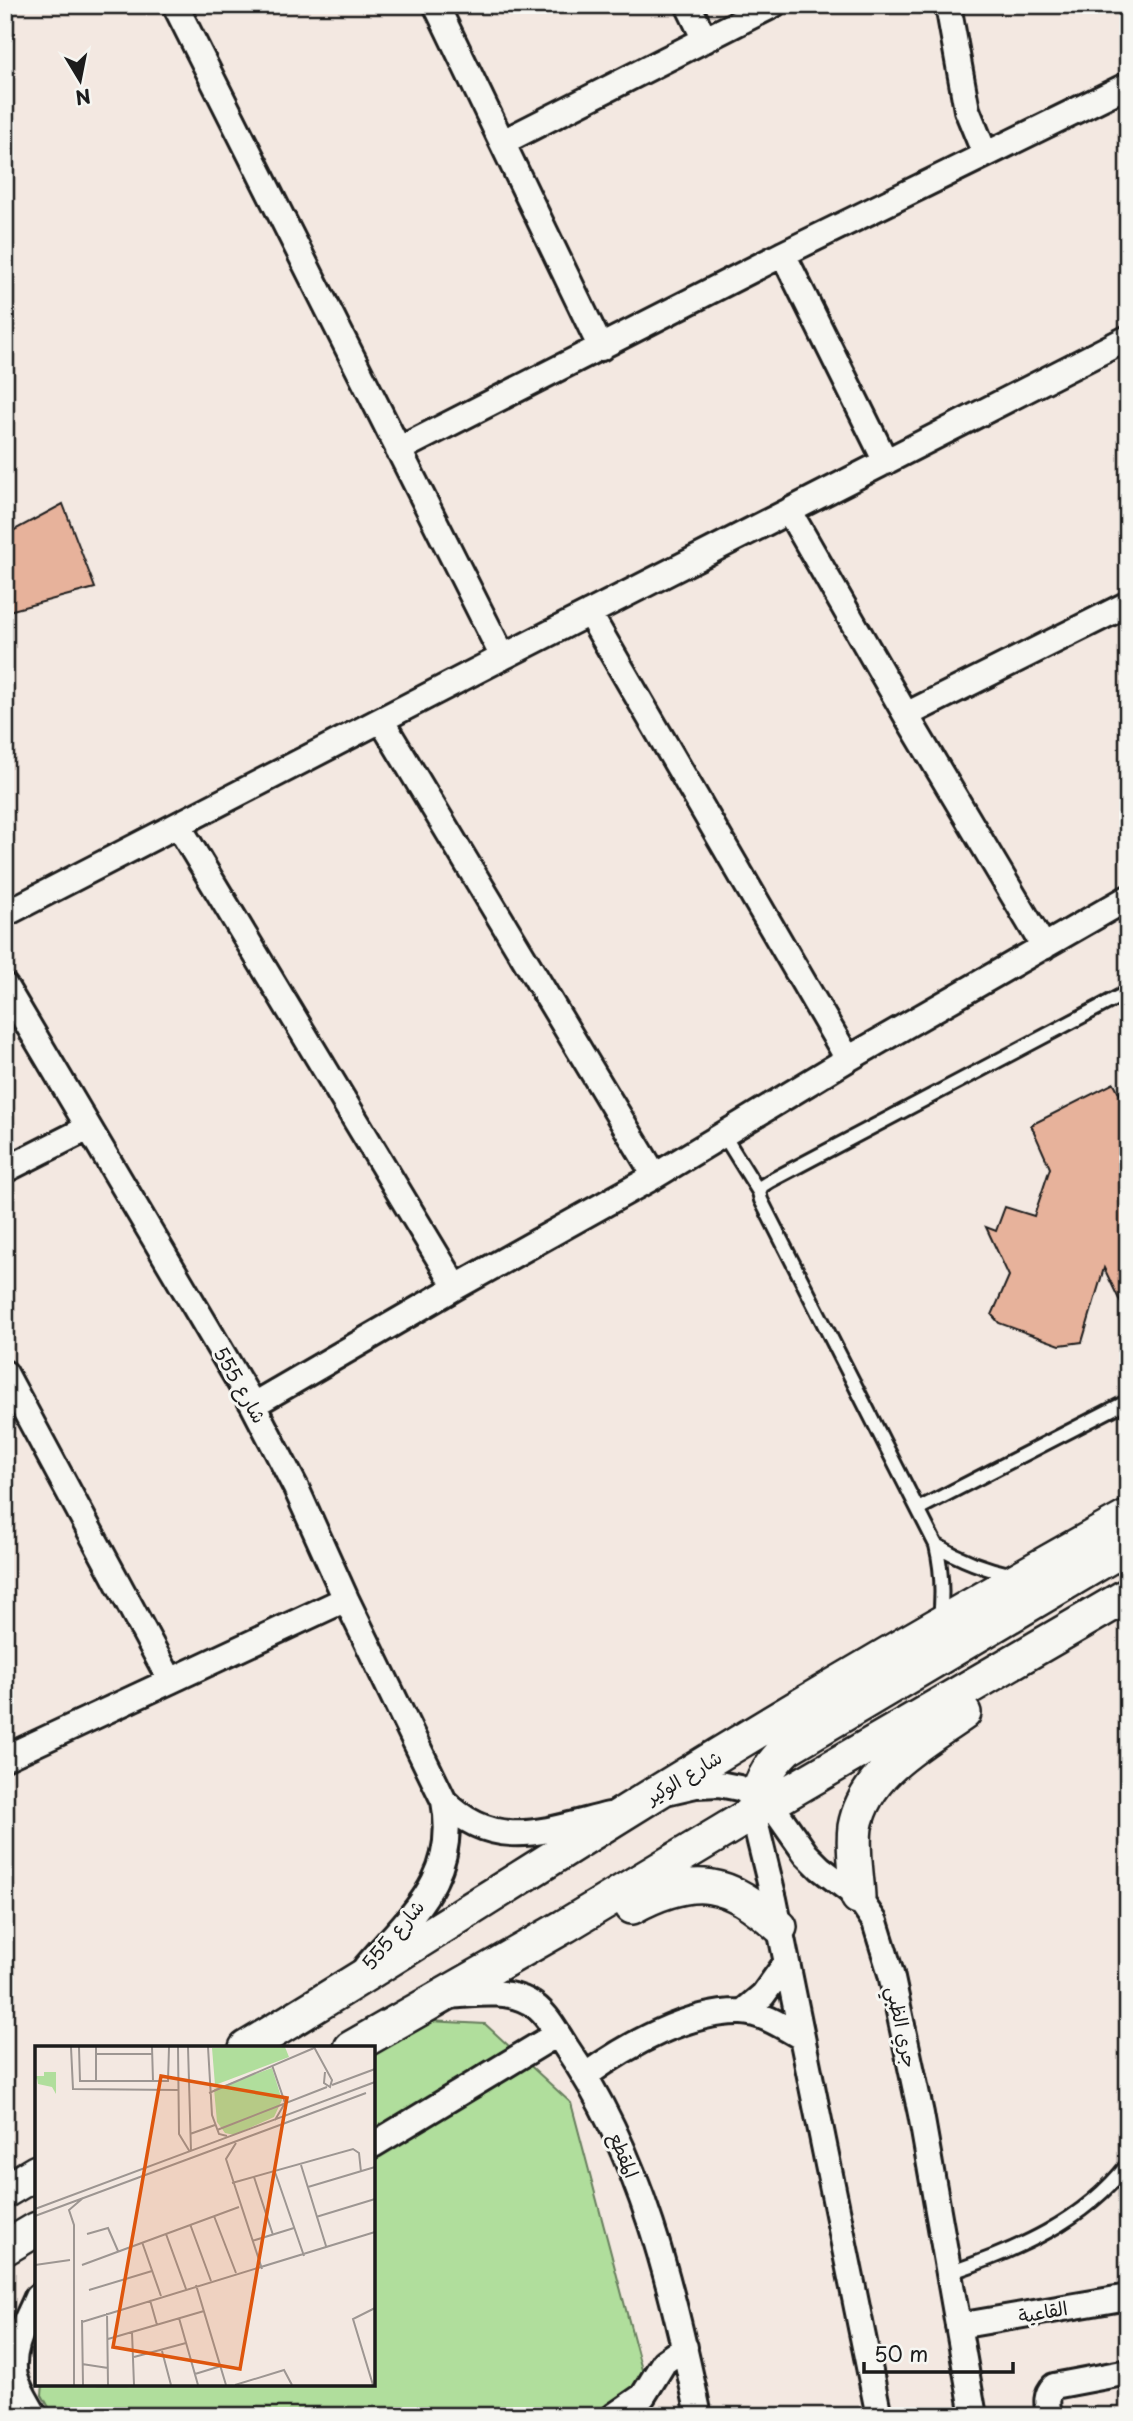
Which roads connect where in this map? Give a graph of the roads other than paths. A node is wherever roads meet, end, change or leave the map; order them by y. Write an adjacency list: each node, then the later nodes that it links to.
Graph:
1 (175, 5): 13 (street)
2 (436, 5): 8 (street)
3 (688, 5): 6 (street)
4 (773, 5): 6 (street)
5 (948, 5): 9 (street)
6 (705, 40): 8 (street)
7 (1128, 85): 9 (street)
8 (503, 142): 12 (street)
9 (985, 153): 10 (street)
10 (783, 254): 12 (street); 14 (street)
11 (1128, 338): 14 (street)
12 (601, 348): 13 (street)
13 (398, 450): 18 (street)
14 (886, 462): 15 (street)
15 (789, 511): 17 (street); 19 (street)
16 (1128, 604): 19 (street)
17 (589, 613): 18 (street); 27 (street)
18 (503, 657): 20 (street)
19 (905, 715): 24 (street)
20 (381, 720): 21 (street); 31 (street)
21 (178, 825): 23 (street); 33 (street)
22 (1128, 898): 24 (street)
23 (5, 914)
24 (1044, 947): 27 (street)
25 (5, 986): 28 (street, شارع 555)
26 (1128, 992): 32 (lane)
27 (848, 1059): 29 (street)
28 (88, 1128): 30 (street); 36 (street, شارع 555)
29 (723, 1134): 31 (street); 32 (lane)
30 (5, 1170)
31 (655, 1176): 33 (street)
32 (759, 1192): 37 (lane)
33 (456, 1287): 36 (street)
34 (5, 1373): 46 (street)
35 (1128, 1401): 37 (lane)
36 (253, 1405): 43 (street, شارع 555)
37 (918, 1509): 39 (lane)
38 (1128, 1517): 41 (main road, شارع الوكير)
39 (936, 1545): 41 (lane); 44 (lane)
40 (1128, 1546): 49 (main road)
41 (1021, 1577): 44 (main road, شارع الوكير)
42 (1128, 1595): 45 (main road)
43 (346, 1599): 46 (street); 48 (street, شارع 555)
44 (939, 1625): 50 (main road, شارع الوكير)
45 (1006, 1666): 49 (main road); 51 (main road)
46 (170, 1680): 47 (street)
47 (5, 1758)
48 (444, 1801): 50 (street, شارع 555); 55 (street, شارع 555)
49 (759, 1804): 50 (street); 51 (street, جري الظبي); 52 (main road); 53 (street)
50 (638, 1805): 55 (main road, شارع الوكير)
51 (858, 1897): 69 (street, جري الظبي)
52 (565, 1926): 53 (main road); 56 (main road)
53 (780, 1927): 54 (street)
54 (786, 1963): 57 (street); 59 (street)
55 (351, 1985): 60 (main road, شارع الوكير)
56 (441, 1997): 58 (street, المقطع); 61 (main road)
57 (743, 2012): 59 (street); 62 (street)
58 (557, 2034): 62 (street, المقطع); 63 (street)
59 (801, 2037): 80 (street)
60 (249, 2046)
61 (355, 2046)
62 (586, 2075): 73 (street, المقطع)
63 (374, 2144)
64 (1128, 2164): 69 (lane)
65 (35, 2173): 66 (main road)
66 (5, 2191)
67 (35, 2231): 68 (main road)
68 (5, 2248)
69 (949, 2273): 72 (street, جري الظبي)
70 (1128, 2297): 72 (street, القاعية)
71 (35, 2302): 75 (street)
72 (958, 2326): 81 (street, جري الظبي)
73 (685, 2347): 78 (street); 79 (street, المقطع)
74 (35, 2348): 75 (street)
75 (10, 2363): 77 (street)
76 (1128, 2372): 82 (street)
77 (30, 2407)
78 (614, 2416)
79 (699, 2416)
80 (879, 2416)
81 (974, 2416)
82 (1049, 2416)

